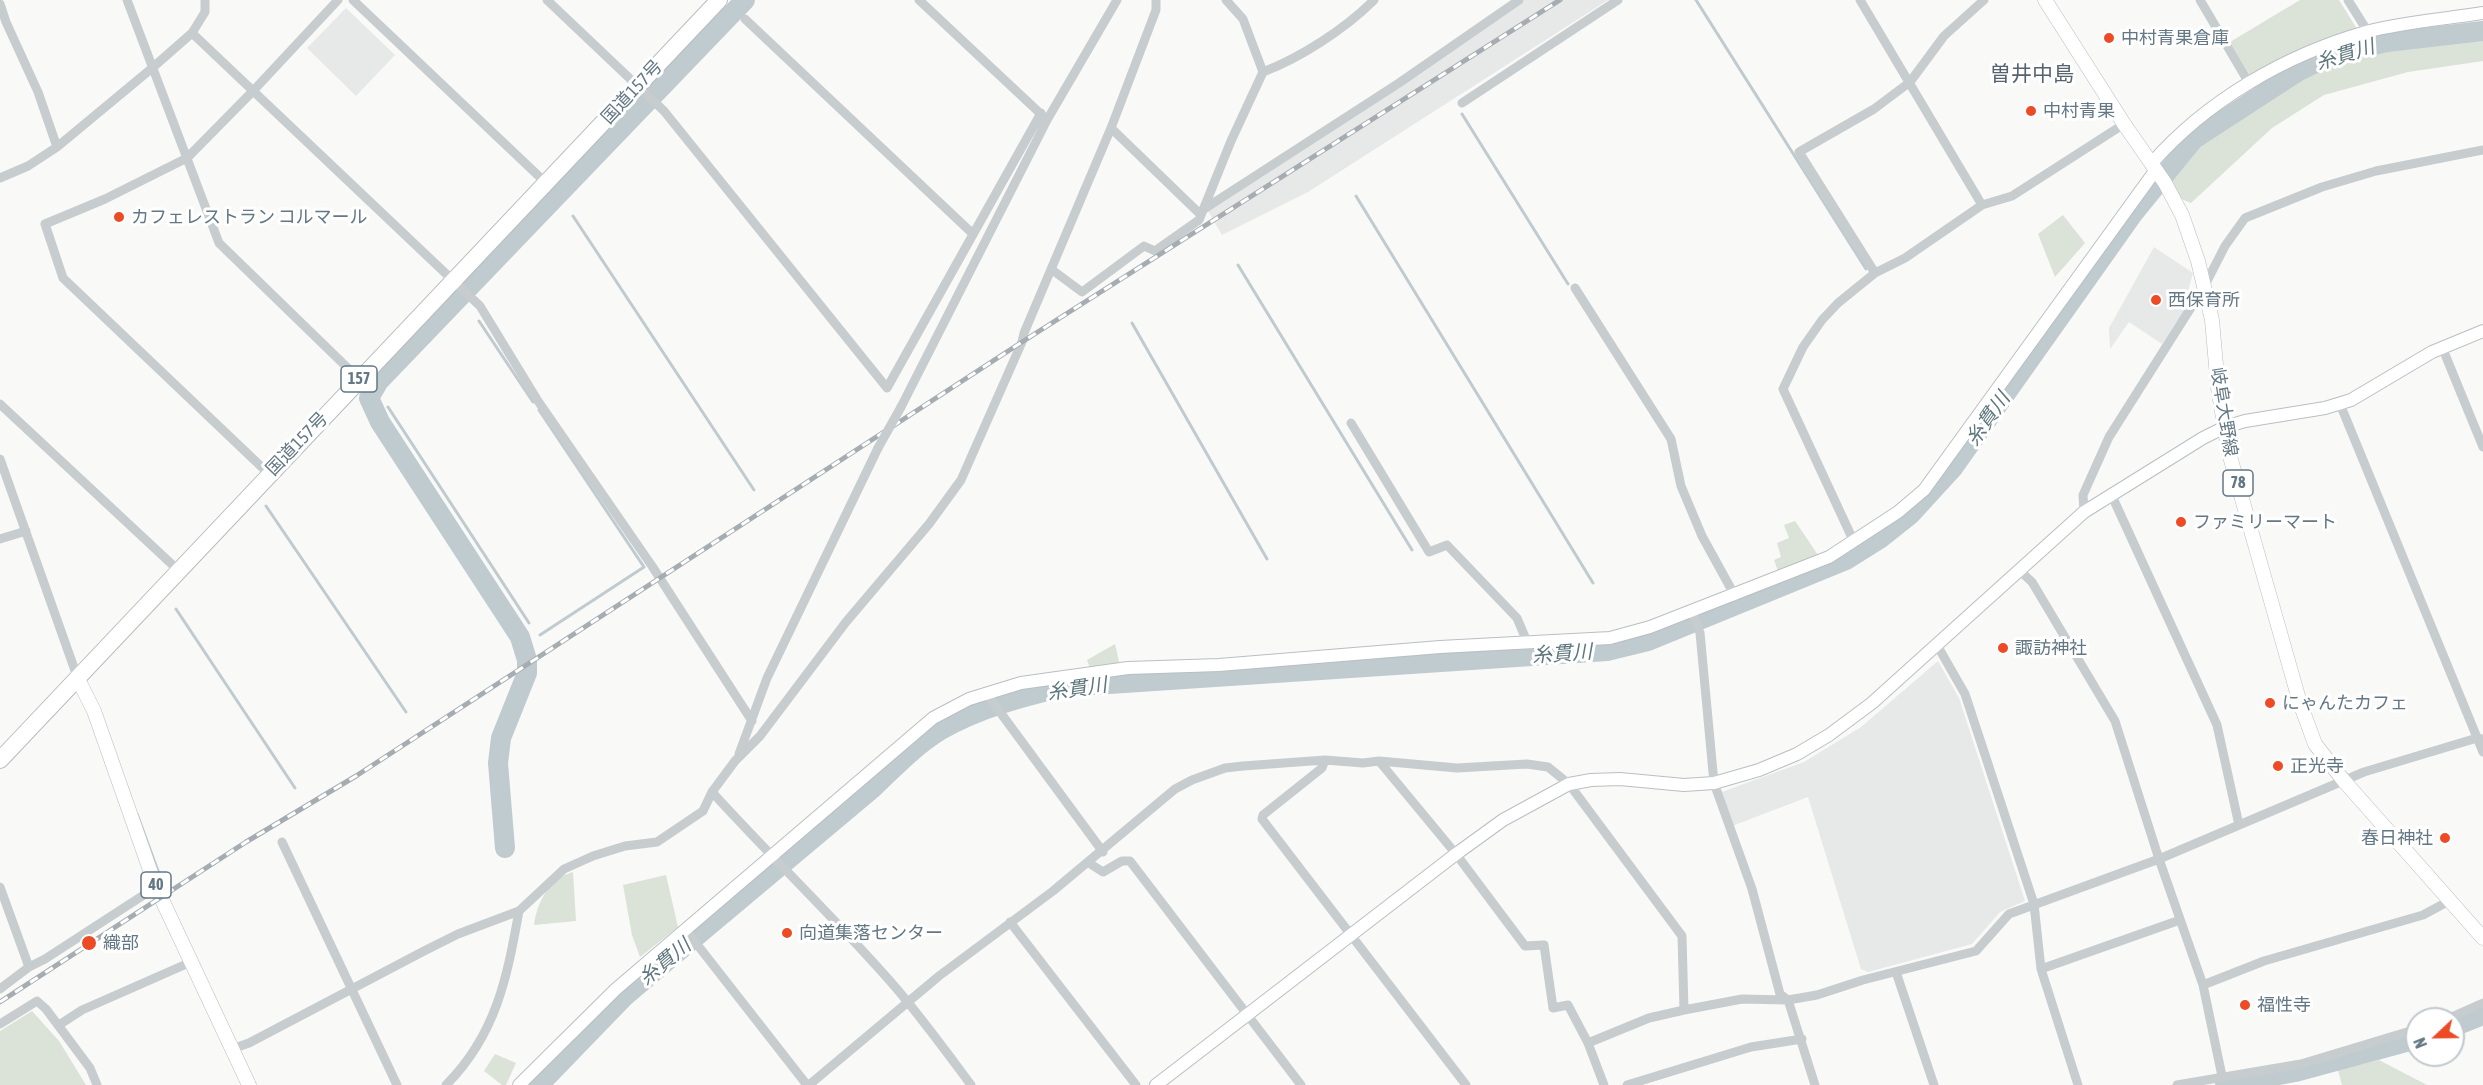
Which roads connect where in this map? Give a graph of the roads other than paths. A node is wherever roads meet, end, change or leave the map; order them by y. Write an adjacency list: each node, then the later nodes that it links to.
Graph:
1 (127, 0): 25 (street)
2 (205, 0): 24 (street)
3 (338, 0): 30 (street)
4 (353, 0): 40 (street)
5 (548, 0): 29 (street)
6 (919, 0): 32 (street)
7 (1105, 0): 20 (street)
8 (1156, 0): 34 (street)
9 (1226, 0): 26 (street)
10 (1374, 0): 26 (street)
11 (1519, 0): 42 (street)
12 (1618, 0): 31 (street)
13 (1860, 0): 27 (street)
14 (1984, 0): 27 (street)
15 (2045, 0): 33 (main road, 岐阜大野線 / 78)
16 (2200, 0): 28 (street)
17 (2348, 0): 23 (street)
18 (711, 3): 29 (highway, 国道157号 / 157)
19 (0, 4): 35 (street)
20 (1115, 4): 32 (street)
21 (2483, 13): 23 (street)
22 (745, 19): 43 (street)
23 (2368, 32): 28 (street)
24 (192, 33): 25 (street); 30 (street)
25 (151, 69): 35 (street); 37 (street)
26 (1263, 72): 42 (street)
27 (1910, 82): 41 (street); 45 (street)
28 (2248, 83): 38 (street)
29 (638, 85): 40 (highway, 国道157号 / 157); 43 (street)
30 (253, 91): 37 (street); 46 (street)
31 (1462, 103)
32 (1044, 117): 43 (street); 72 (street, bridge)
33 (2124, 124): 38 (main road, 岐阜大野線 / 78); 41 (street)
34 (1111, 128): 42 (street); 44 (street)
35 (57, 147): 39 (street)
36 (2483, 150): 47 (street)
37 (187, 158): 51 (street); 58 (street)
38 (2153, 167): 47 (main road, 岐阜大野線 / 78); 63 (street)
39 (0, 178)
40 (546, 183): 46 (highway, 国道157号 / 157)
41 (1982, 205): 45 (street)
42 (1201, 212): 44 (street)
43 (973, 234)
44 (1051, 269): 77 (street)
45 (1875, 273): 63 (street)
46 (456, 284): 51 (highway, 国道157号 / 157); 72 (street)
47 (2204, 287): 55 (main road, 岐阜大野線 / 78); 60 (street)
48 (1575, 288): 66 (street)
49 (2483, 331): 50 (street)
50 (2442, 347): 53 (street); 56 (street)
51 (359, 379): 58 (highway, 国道157号 / 157)
52 (0, 404): 64 (street)
53 (2340, 404): 55 (street); 73 (street)
54 (1351, 423): 68 (street)
55 (2225, 427): 59 (street); 79 (main road, 岐阜大野線 / 78)
56 (2483, 447)
57 (0, 459): 61 (street)
58 (269, 474): 64 (highway, 国道157号 / 157)
59 (2112, 496): 60 (street); 83 (street)
60 (2084, 512): 65 (street)
61 (26, 531): 62 (street); 70 (street)
62 (0, 539)
63 (1854, 542): 66 (street)
64 (178, 570): 70 (highway, 国道157号 / 157)
65 (2020, 572): 69 (street); 88 (street)
66 (1735, 596): 67 (street)
67 (1693, 615): 68 (street); 80 (street)
68 (1528, 644): 71 (street)
69 (1937, 645): 80 (street); 93 (street)
70 (78, 679): 75 (highway, 国道157号 / 157); 90 (main road, 40)
71 (989, 697): 85 (street); 87 (street)
72 (752, 721): 77 (street)
73 (2480, 739): 74 (street); 79 (street)
74 (2483, 752)
75 (0, 760)
76 (1325, 760): 78 (street); 85 (street); 99 (street)
77 (735, 761): 82 (street)
78 (1379, 761): 81 (street); 86 (street)
79 (2344, 781): 83 (street); 92 (main road, 岐阜大野線 / 78)
80 (1714, 783): 81 (street); 107 (street)
81 (1569, 784): 86 (street); 110 (street)
82 (712, 792): 87 (street); 94 (street)
83 (2239, 825): 88 (street)
84 (282, 842): 106 (street)
85 (1103, 852): 89 (street)
86 (1456, 854): 99 (street); 117 (street)
87 (774, 859): 97 (street); 108 (street)
88 (2159, 859): 93 (street); 95 (street)
89 (1089, 863): 96 (street); 112 (street)
90 (156, 886): 100 (main road, 40); 101 (street)
91 (0, 887): 101 (street)
92 (2449, 901): 98 (main road, 岐阜大野線 / 78); 104 (street)
93 (2034, 904): 102 (street); 103 (street)
94 (520, 910): 106 (street); 123 (street)
95 (2180, 920): 102 (street); 104 (street)
96 (1010, 922): 108 (street); 127 (street)
97 (688, 932): 124 (street); 125 (street)
98 (2482, 934)
99 (1352, 935): 112 (street); 130 (street)
100 (191, 962): 114 (street); 118 (main road, 40)
101 (29, 967): 105 (street)
102 (2041, 969): 135 (street)
103 (1896, 972): 107 (street); 134 (street)
104 (2203, 985): 119 (street)
105 (0, 989)
106 (351, 990): 118 (street); 122 (street)
107 (1788, 1000): 110 (street); 116 (street)
108 (908, 1002): 125 (street); 126 (street)
109 (2483, 1003): 111 (street)
110 (1684, 1010): 117 (street)
111 (2465, 1011)
112 (1247, 1014): 128 (street); 129 (street)
113 (0, 1024): 114 (street)
114 (58, 1024): 120 (street)
115 (2405, 1033): 119 (street)
116 (1802, 1040): 132 (street); 133 (street)
117 (1588, 1043): 131 (street)
118 (232, 1049): 121 (main road, 40)
119 (2222, 1076): 136 (street)
120 (97, 1085)
121 (249, 1085)
122 (397, 1085)
123 (446, 1085)
124 (519, 1085)
125 (808, 1085)
126 (971, 1085)
127 (1136, 1085)
128 (1156, 1085)
129 (1301, 1085)
130 (1466, 1085)
131 (1604, 1085)
132 (1627, 1085)
133 (1815, 1085)
134 (1934, 1085)
135 (2078, 1085)
136 (2177, 1085)

